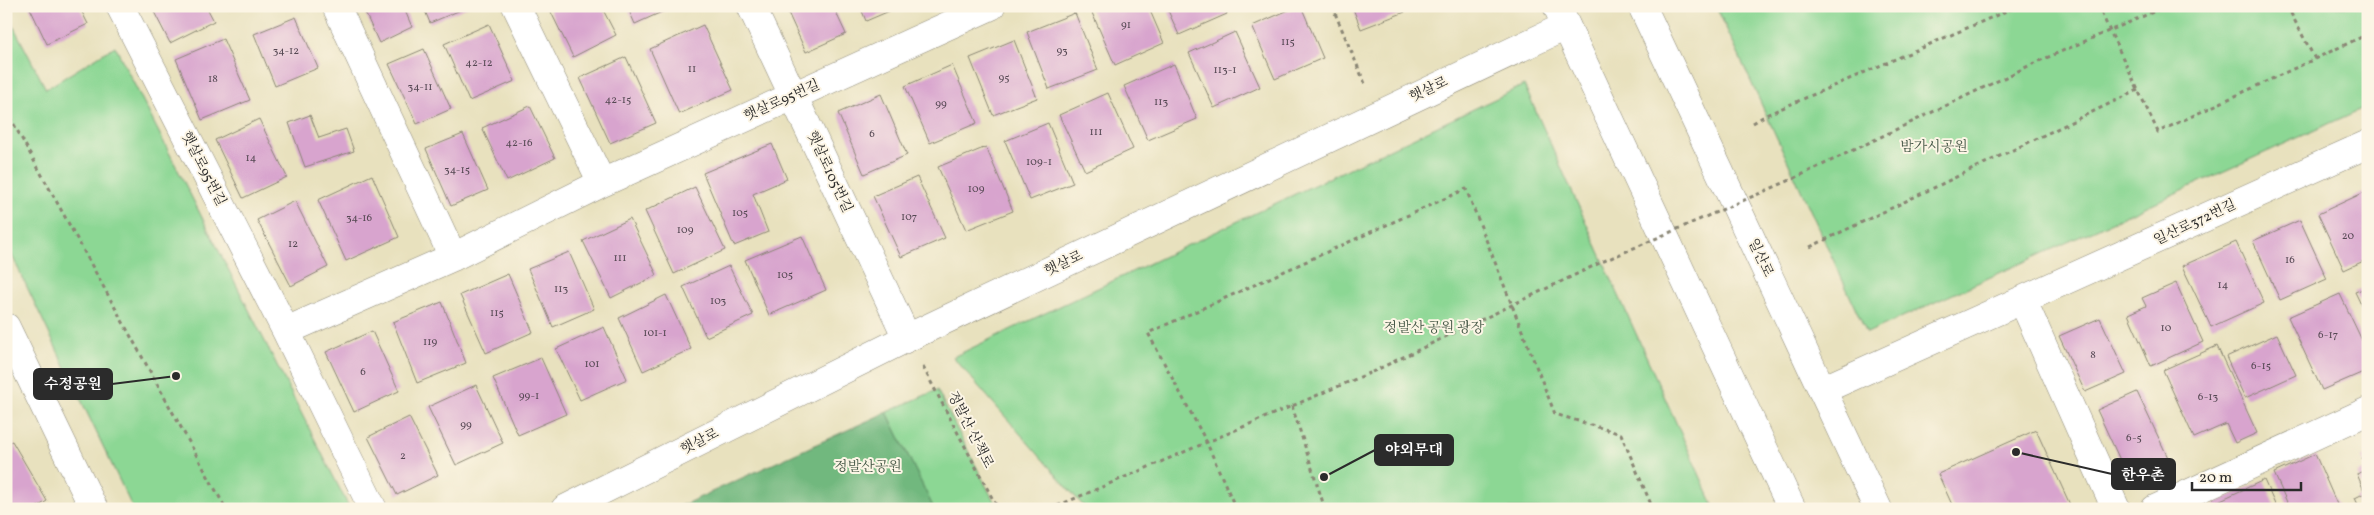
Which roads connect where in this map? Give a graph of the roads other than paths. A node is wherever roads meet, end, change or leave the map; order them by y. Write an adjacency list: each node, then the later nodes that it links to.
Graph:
1 (120, 6): 15 (street, 햇살로95번길)
2 (336, 6): 12 (street)
3 (516, 6): 11 (street)
4 (751, 6): 9 (street, 햇살로105번길)
5 (991, 6): 7 (street, 햇살로95번길)
6 (1642, 6): 17 (street, 일산로)
7 (960, 13): 9 (street, 햇살로95번길)
8 (1561, 16): 16 (street, 햇살로); 22 (street)
9 (793, 95): 11 (street, 햇살로95번길); 16 (street, 햇살로105번길)
10 (2368, 144): 13 (street, 일산로372번길)
11 (602, 183): 12 (street, 햇살로95번길)
12 (453, 256): 15 (street, 햇살로95번길)
13 (2023, 301): 17 (street, 일산로372번길); 24 (street)
14 (6, 327): 19 (street)
15 (286, 331): 20 (street, 햇살로95번길)
16 (907, 338): 21 (street, 햇살로)
17 (1822, 390): 23 (street, 일산로)
18 (2368, 411): 25 (street)
19 (90, 507)
20 (374, 509)
21 (565, 509)
22 (1792, 509)
23 (1878, 509)
24 (2116, 509)
25 (2155, 509)

